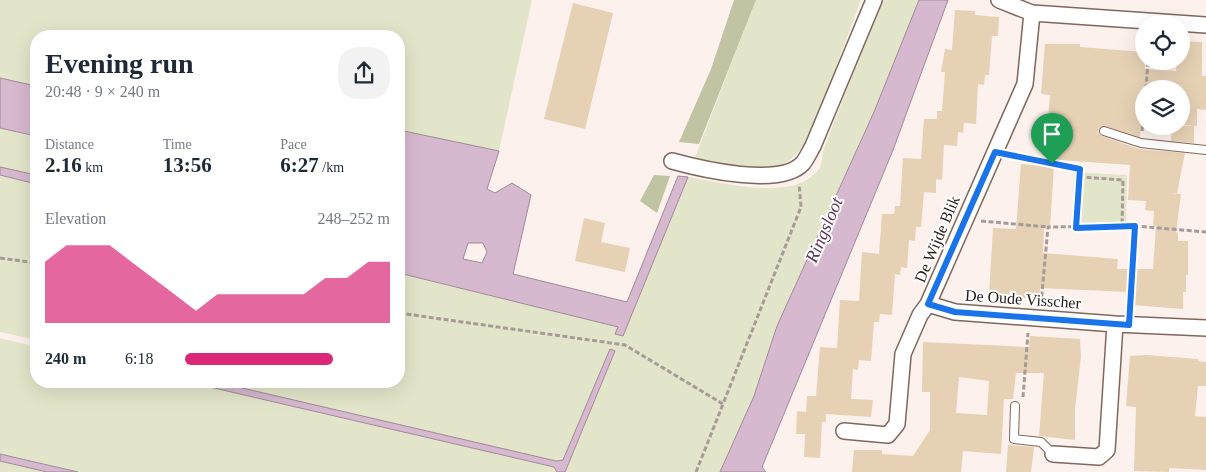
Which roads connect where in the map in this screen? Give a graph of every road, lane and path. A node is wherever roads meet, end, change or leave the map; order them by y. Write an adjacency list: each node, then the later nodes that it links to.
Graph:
1 (874, 0): 11 (street)
2 (999, 0): 3 (street)
3 (1032, 13): 4 (street); 9 (street, De Wijde Blik)
4 (1206, 25)
5 (1104, 131): 7 (lane)
6 (1142, 135): 7 (path)
7 (1141, 143): 8 (lane)
8 (1206, 150)
9 (995, 152): 12 (path); 13 (street, De Wijde Blik)
10 (672, 161): 11 (street)
11 (802, 164): 26 (path)
12 (1079, 177): 14 (path); 17 (path)
13 (964, 220): 16 (path); 21 (street, De Wijde Blik)
14 (1122, 225): 15 (path); 17 (path)
15 (1135, 226): 18 (path); 24 (path)
16 (1048, 227): 17 (path); 23 (path)
17 (1076, 228)
18 (1206, 232)
19 (0, 258): 20 (path)
20 (30, 262)
21 (928, 304): 23 (street, De Oude Visscher); 28 (street, De Wijde Blik)
22 (405, 314): 26 (path)
23 (1035, 317): 24 (street, De Oude Visscher); 27 (path)
24 (1122, 325): 25 (street, De Oude Visscher); 29 (street)
25 (1206, 328)
26 (723, 404): 30 (path)
27 (1015, 406): 29 (lane)
28 (844, 431)
29 (1053, 454)
30 (696, 472)

